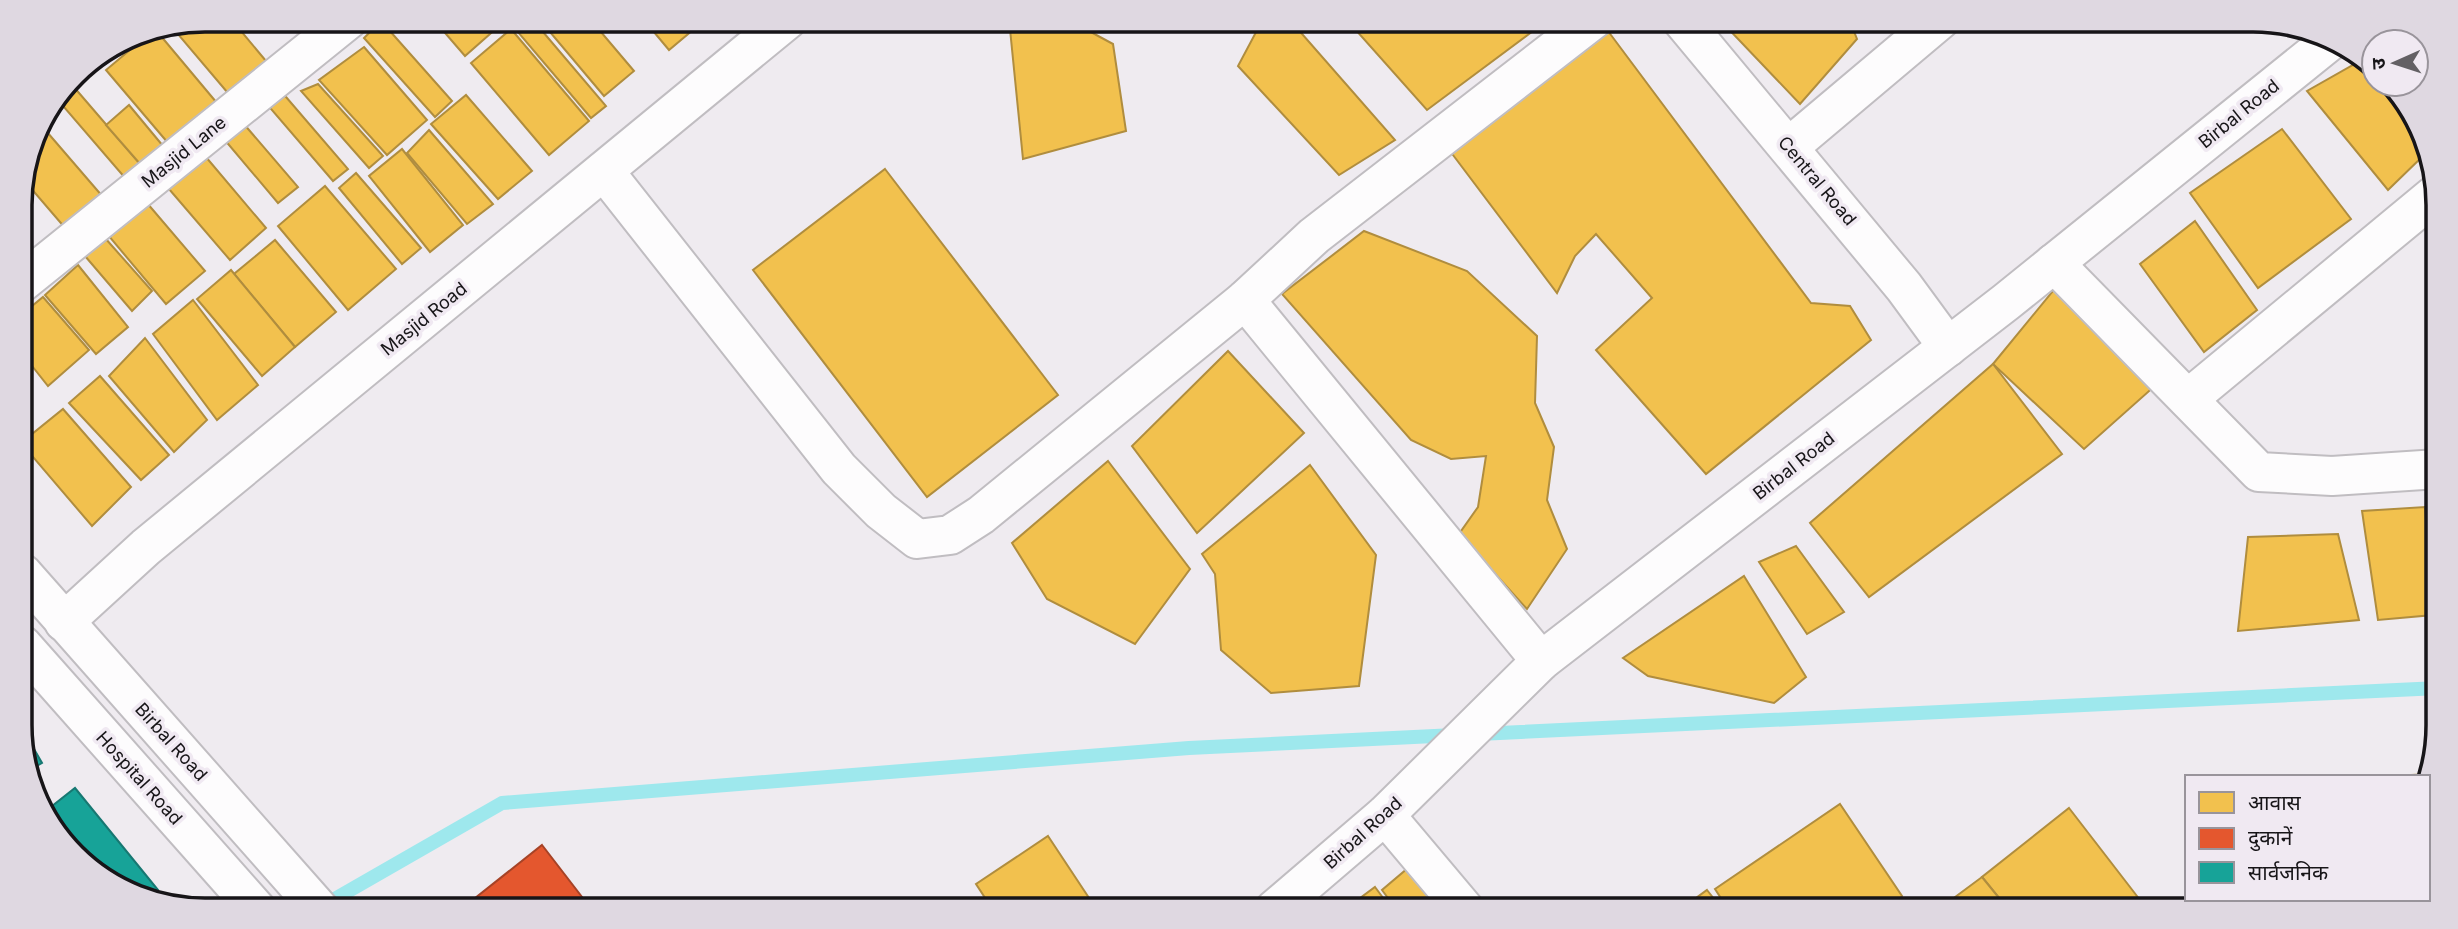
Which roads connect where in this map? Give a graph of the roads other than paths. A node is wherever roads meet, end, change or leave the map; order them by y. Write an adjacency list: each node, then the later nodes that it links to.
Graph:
1 (333, 32): 11 (street, Masjid Lane)
2 (772, 32): 8 (street, Masjid Road)
3 (1577, 32): 12 (street)
4 (1692, 32): 7 (street, Central Road)
5 (1926, 32): 7 (street)
6 (2323, 46): 10 (street, Birbal Road)
7 (1789, 147): 13 (street, Central Road)
8 (604, 171): 12 (street); 17 (street, Masjid Road)
9 (2426, 202): 14 (street)
10 (2054, 263): 13 (street, Birbal Road); 14 (street)
11 (32, 274)
12 (1245, 300): 19 (street)
13 (1948, 347): 19 (street, Birbal Road)
14 (2188, 399): 15 (street)
15 (2426, 470)
16 (32, 585): 17 (street, Birbal Road)
17 (64, 622): 24 (street, Birbal Road)
18 (32, 656): 23 (street, Hospital Road)
19 (1541, 661): 20 (street, Birbal Road)
20 (1385, 815): 21 (street, Birbal Road); 22 (street)
21 (1288, 897)
22 (1455, 897)
23 (246, 898)
24 (309, 898)

